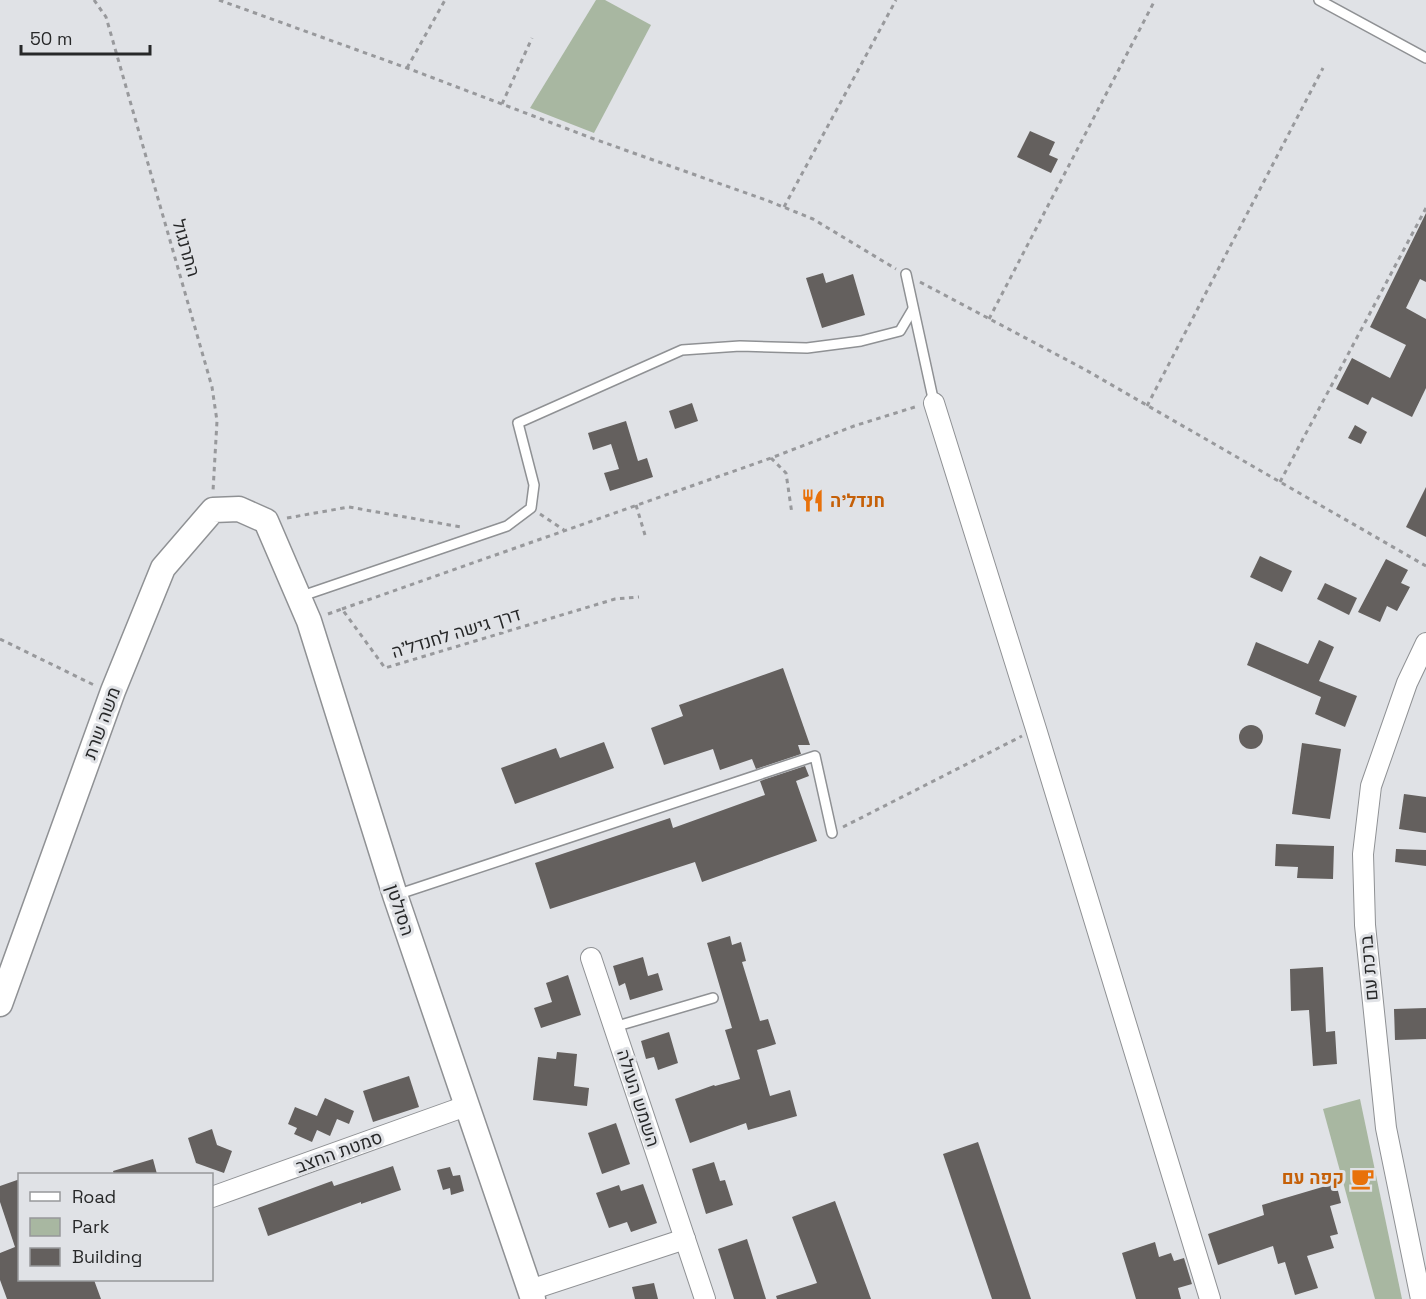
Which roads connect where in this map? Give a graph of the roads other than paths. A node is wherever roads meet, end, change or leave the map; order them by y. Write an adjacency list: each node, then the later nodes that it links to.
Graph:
1 (1318, 0): 2 (lane)
2 (1426, 58)
3 (906, 274): 4 (lane)
4 (913, 309): 5 (lane); 7 (lane)
5 (934, 403): 20 (street)
6 (213, 510): 7 (street, הסולטן); 13 (street, משה שרת)
7 (299, 597): 10 (street, הסולטן)
8 (1426, 643): 21 (street, ברכת עם)
9 (832, 833): 10 (lane)
10 (395, 896): 15 (street, הסולטן)
11 (591, 958): 14 (street, השמש העולה)
12 (713, 998): 14 (lane)
13 (0, 1004)
14 (614, 1027): 17 (street, השמש העולה)
15 (466, 1106): 16 (street, סמטת החצב); 18 (street, הסולטן)
16 (213, 1197)
17 (685, 1239): 18 (street); 19 (street, השמש העולה)
18 (531, 1294)
19 (705, 1299)
20 (1210, 1299)
21 (1421, 1299)

